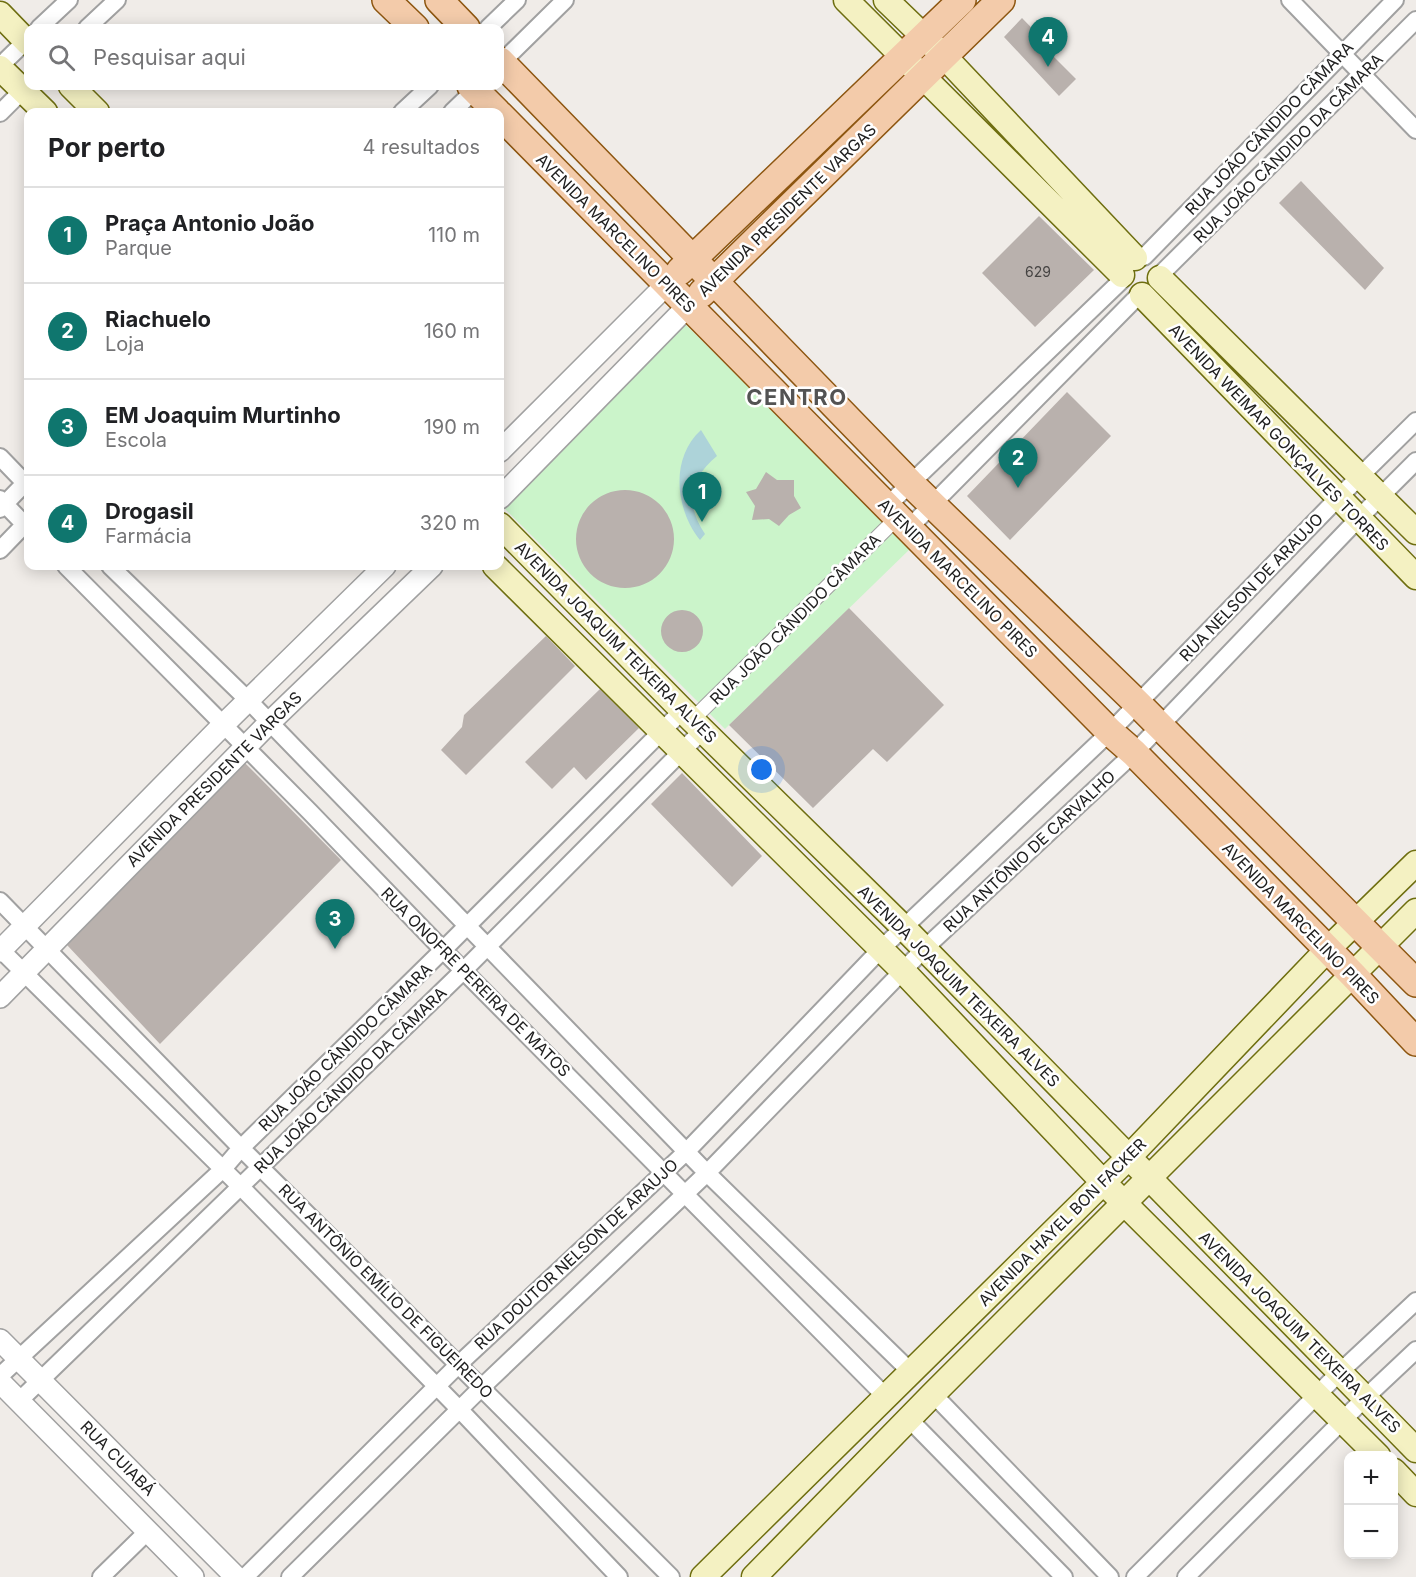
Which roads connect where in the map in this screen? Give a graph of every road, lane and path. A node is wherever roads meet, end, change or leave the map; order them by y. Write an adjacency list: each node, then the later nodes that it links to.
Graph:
1 (69, 0): 15 (street)
2 (117, 0): 16 (street)
3 (386, 0): 17 (main road)
4 (439, 0): 18 (main road)
5 (517, 0): 19 (street)
6 (565, 0): 26 (street)
7 (846, 0): 25 (main road, AVENIDA WEIMAR GONÇALVES TORRES)
8 (886, 0): 21 (main road, AVENIDA WEIMAR GONÇALVES TORRES)
9 (962, 0): 21 (main road, AVENIDA PRESIDENTE VARGAS)
10 (1001, 0): 24 (main road, AVENIDA PRESIDENTE VARGAS)
11 (1290, 0): 23 (street)
12 (1395, 0): 23 (street, RUA JOÃO CÂNDIDO CÂMARA)
13 (0, 14): 20 (main road)
14 (1416, 20): 29 (street, RUA JOÃO CÂNDIDO DA CÂMARA)
15 (45, 24)
16 (91, 24)
17 (411, 24)
18 (462, 24)
19 (492, 24)
20 (24, 33)
21 (924, 38): 24 (main road, AVENIDA WEIMAR GONÇALVES TORRES); 25 (main road, AVENIDA PRESIDENTE VARGAS)
22 (24, 45): 27 (street)
23 (1341, 54): 29 (street); 49 (street, RUA JOÃO CÂNDIDO CÂMARA)
24 (944, 56): 30 (main road, AVENIDA PRESIDENTE VARGAS); 49 (main road, AVENIDA WEIMAR GONÇALVES TORRES)
25 (904, 57): 30 (main road, AVENIDA WEIMAR GONÇALVES TORRES); 46 (main road, AVENIDA PRESIDENTE VARGAS)
26 (504, 59)
27 (0, 67): 31 (main road)
28 (504, 67): 48 (main road, AVENIDA MARCELINO PIRES)
29 (1362, 75): 45 (street); 49 (street, RUA JOÃO CÂNDIDO DA CÂMARA)
30 (924, 77): 47 (main road, AVENIDA PRESIDENTE VARGAS); 49 (main road, AVENIDA WEIMAR GONÇALVES TORRES)
31 (24, 85)
32 (24, 89): 43 (street)
33 (28, 90): 38 (main road)
34 (75, 90): 39 (main road)
35 (426, 90): 40 (street)
36 (472, 90): 41 (street)
37 (478, 90): 42 (main road, AVENIDA MARCELINO PIRES)
38 (42, 108)
39 (93, 108)
40 (406, 108)
41 (456, 108)
42 (493, 108)
43 (0, 113)
44 (504, 120): 51 (main road, AVENIDA MARCELINO PIRES)
45 (1416, 130)
46 (804, 152): 47 (main road); 48 (main road, AVENIDA PRESIDENTE VARGAS)
47 (824, 174): 50 (main road, AVENIDA PRESIDENTE VARGAS)
48 (692, 260): 50 (main road, AVENIDA MARCELINO PIRES); 51 (main road, AVENIDA PRESIDENTE VARGAS)
49 (1140, 277): 57 (main road, AVENIDA WEIMAR GONÇALVES TORRES); 59 (street, RUA JOÃO CÂNDIDO CÂMARA); 63 (main road, AVENIDA WEIMAR GONÇALVES TORRES); 65 (street, RUA JOÃO CÂNDIDO CÂMARA)
50 (713, 282): 52 (main road, AVENIDA PRESIDENTE VARGAS); 59 (main road, AVENIDA MARCELINO PIRES)
51 (666, 284): 52 (main road, AVENIDA MARCELINO PIRES); 54 (street, AVENIDA PRESIDENTE VARGAS)
52 (688, 306): 61 (street, AVENIDA PRESIDENTE VARGAS); 66 (main road, AVENIDA MARCELINO PIRES)
53 (1416, 421): 57 (street, RUA NELSON DE ARAUJO)
54 (504, 447)
55 (0, 457): 58 (street)
56 (1416, 461): 62 (street, RUA NELSON DE ARAUJO)
57 (1360, 477): 62 (main road, AVENIDA WEIMAR GONÇALVES TORRES); 63 (street, RUA NELSON DE ARAUJO)
58 (24, 479)
59 (910, 483): 65 (main road, AVENIDA MARCELINO PIRES); 66 (street, RUA JOÃO CÂNDIDO CÂMARA)
60 (24, 486): 64 (street)
61 (504, 494)
62 (1380, 496): 67 (street, RUA NELSON DE ARAUJO); 71 (main road, AVENIDA WEIMAR GONÇALVES TORRES)
63 (1337, 499): 67 (main road, AVENIDA WEIMAR GONÇALVES TORRES); 80 (street, RUA NELSON DE ARAUJO)
64 (2, 504): 68 (street)
65 (933, 505): 66 (street, RUA JOÃO CÂNDIDO CÂMARA); 80 (main road, AVENIDA MARCELINO PIRES)
66 (898, 518): 81 (street, RUA JOÃO CÂNDIDO CÂMARA); 86 (main road, AVENIDA MARCELINO PIRES)
67 (1358, 519): 78 (main road, AVENIDA WEIMAR GONÇALVES TORRES); 84 (street, RUA NELSON DE ARAUJO)
68 (24, 522)
69 (24, 528): 72 (street)
70 (504, 529): 81 (main road, AVENIDA JOAQUIM TEIXEIRA ALVES)
71 (1416, 532)
72 (0, 550)
73 (70, 570): 83 (street, RUA ONOFRE PEREIRA DE MATOS)
74 (114, 570): 79 (street, RUA ONOFRE PEREIRA DE MATOS)
75 (381, 570): 79 (street, AVENIDA PRESIDENTE VARGAS)
76 (428, 570): 82 (street, AVENIDA PRESIDENTE VARGAS)
77 (499, 570): 85 (main road, AVENIDA JOAQUIM TEIXEIRA ALVES)
78 (1416, 577)
79 (249, 701): 82 (street, RUA ONOFRE PEREIRA DE MATOS); 83 (street, AVENIDA PRESIDENTE VARGAS)
80 (1137, 703): 84 (main road, AVENIDA MARCELINO PIRES); 86 (street, RUA NELSON DE ARAUJO)
81 (693, 720): 85 (street, RUA JOÃO CÂNDIDO CÂMARA); 88 (street, RUA JOÃO CÂNDIDO DA CÂMARA); 96 (main road, AVENIDA JOAQUIM TEIXEIRA ALVES)
82 (269, 723): 87 (street, AVENIDA PRESIDENTE VARGAS); 95 (street, RUA ONOFRE PEREIRA DE MATOS)
83 (224, 724): 87 (street, RUA ONOFRE PEREIRA DE MATOS); 94 (street, AVENIDA PRESIDENTE VARGAS)
84 (1159, 727): 89 (street, RUA NELSON DE ARAUJO); 93 (main road, AVENIDA MARCELINO PIRES)
85 (663, 730): 88 (main road, AVENIDA JOAQUIM TEIXEIRA ALVES); 95 (street, RUA JOÃO CÂNDIDO CÂMARA)
86 (1110, 732): 89 (main road, AVENIDA MARCELINO PIRES); 96 (street, RUA ANTÔNIO DE CARVALHO)
87 (246, 747): 99 (street, AVENIDA PRESIDENTE VARGAS); 103 (street, RUA ONOFRE PEREIRA DE MATOS)
88 (681, 751): 97 (street, RUA JOÃO CÂNDIDO DA CÂMARA); 100 (main road, AVENIDA JOAQUIM TEIXEIRA ALVES)
89 (1134, 753): 101 (street, RUA ANTÔNIO DE CARVALHO); 104 (main road, AVENIDA MARCELINO PIRES)
90 (1416, 863): 93 (main road, AVENIDA HAYEL BON FACKER)
91 (0, 901): 94 (street, RUA ANTÔNIO EMÍLIO DE FIGUEIREDO)
92 (1416, 910): 98 (main road, AVENIDA HAYEL BON FACKER)
93 (1357, 923): 98 (main road, AVENIDA MARCELINO PIRES); 104 (main road, AVENIDA HAYEL BON FACKER)
94 (25, 926): 99 (street, RUA ANTÔNIO EMÍLIO DE FIGUEIREDO); 102 (street, AVENIDA PRESIDENTE VARGAS)
95 (468, 926): 97 (street, RUA ONOFRE PEREIRA DE MATOS); 103 (street, RUA JOÃO CÂNDIDO CÂMARA)
96 (903, 927): 100 (street, RUA DOUTOR NELSON DE ARAUJO); 101 (main road, AVENIDA JOAQUIM TEIXEIRA ALVES)
97 (487, 946): 105 (street, RUA JOÃO CÂNDIDO DA CÂMARA); 113 (street, RUA ONOFRE PEREIRA DE MATOS)
98 (1380, 946): 108 (main road, AVENIDA HAYEL BON FACKER); 109 (main road, AVENIDA MARCELINO PIRES)
99 (47, 948): 107 (street, AVENIDA PRESIDENTE VARGAS); 112 (street, RUA ANTÔNIO EMÍLIO DE FIGUEIREDO)
100 (881, 949): 106 (main road, AVENIDA JOAQUIM TEIXEIRA ALVES); 113 (street, RUA DOUTOR NELSON DE ARAUJO)
101 (924, 949): 106 (street, RUA DOUTOR NELSON DE ARAUJO); 114 (main road, AVENIDA JOAQUIM TEIXEIRA ALVES)
102 (0, 950): 107 (street, RUA ANTÔNIO EMÍLIO DE FIGUEIREDO)
103 (443, 950): 105 (street, RUA ONOFRE PEREIRA DE MATOS); 112 (street, RUA JOÃO CÂNDIDO CÂMARA)
104 (1327, 950): 108 (main road, AVENIDA MARCELINO PIRES); 114 (main road, AVENIDA HAYEL BON FACKER)
105 (464, 970): 115 (street, RUA JOÃO CÂNDIDO DA CÂMARA); 117 (street, RUA ONOFRE PEREIRA DE MATOS)
106 (902, 970): 118 (street, RUA DOUTOR NELSON DE ARAUJO); 120 (main road, AVENIDA JOAQUIM TEIXEIRA ALVES)
107 (24, 973): 110 (street, AVENIDA PRESIDENTE VARGAS); 116 (street, RUA ANTÔNIO EMÍLIO DE FIGUEIREDO)
108 (1353, 975): 111 (main road, AVENIDA MARCELINO PIRES); 119 (main road, AVENIDA HAYEL BON FACKER)
109 (1416, 983)
110 (0, 997)
111 (1416, 1042)
112 (242, 1148): 115 (street, RUA ANTÔNIO EMÍLIO DE FIGUEIREDO); 116 (street, RUA JOÃO CÂNDIDO CÂMARA)
113 (687, 1151): 117 (street, RUA DOUTOR NELSON DE ARAUJO); 118 (street, RUA ONOFRE PEREIRA DE MATOS)
114 (1128, 1158): 119 (main road, AVENIDA JOAQUIM TEIXEIRA ALVES); 120 (main road, AVENIDA HAYEL BON FACKER)
115 (260, 1166): 121 (street, RUA JOÃO CÂNDIDO DA CÂMARA); 128 (street, RUA ANTÔNIO EMÍLIO DE FIGUEIREDO)
116 (223, 1169): 121 (street, RUA ANTÔNIO EMÍLIO DE FIGUEIREDO); 127 (street, RUA JOÃO CÂNDIDO CÂMARA)
117 (664, 1173): 122 (street, RUA ONOFRE PEREIRA DE MATOS); 128 (street, RUA DOUTOR NELSON DE ARAUJO)
118 (707, 1173): 122 (street, RUA DOUTOR NELSON DE ARAUJO); 129 (street, RUA ONOFRE PEREIRA DE MATOS)
119 (1150, 1179): 123 (main road, AVENIDA HAYEL BON FACKER); 130 (main road, AVENIDA JOAQUIM TEIXEIRA ALVES)
120 (1102, 1181): 123 (main road, AVENIDA JOAQUIM TEIXEIRA ALVES); 129 (main road, AVENIDA HAYEL BON FACKER)
121 (241, 1187): 132 (street, RUA JOÃO CÂNDIDO DA CÂMARA); 134 (street, RUA ANTÔNIO EMÍLIO DE FIGUEIREDO)
122 (684, 1193): 135 (street, RUA DOUTOR NELSON DE ARAUJO); 138 (street, RUA ONOFRE PEREIRA DE MATOS)
123 (1125, 1202): 136 (main road, AVENIDA HAYEL BON FACKER); 137 (main road, AVENIDA JOAQUIM TEIXEIRA ALVES)
124 (1416, 1301): 130 (street)
125 (0, 1340): 127 (street, RUA CUIABÁ)
126 (1416, 1350): 139 (street)
127 (19, 1359): 131 (street, RUA JOÃO CÂNDIDO CÂMARA); 132 (street, RUA CUIABÁ)
128 (459, 1364): 134 (street, RUA DOUTOR NELSON DE ARAUJO); 135 (street, RUA ANTÔNIO EMÍLIO DE FIGUEIREDO)
129 (911, 1372): 138 (main road, AVENIDA HAYEL BON FACKER)
130 (1340, 1372): 137 (street); 139 (main road, AVENIDA JOAQUIM TEIXEIRA ALVES)
131 (0, 1376)
132 (41, 1380): 140 (street, RUA JOÃO CÂNDIDO DA CÂMARA); 151 (street, RUA CUIABÁ)
133 (0, 1382): 140 (street, RUA CUIABÁ)
134 (437, 1387): 141 (street, RUA ANTÔNIO EMÍLIO DE FIGUEIREDO); 152 (street, RUA DOUTOR NELSON DE ARAUJO)
135 (482, 1387): 141 (street, RUA DOUTOR NELSON DE ARAUJO); 155 (street, RUA ANTÔNIO EMÍLIO DE FIGUEIREDO)
136 (933, 1394): 142 (main road, AVENIDA HAYEL BON FACKER); 159 (street)
137 (1318, 1394): 143 (main road, AVENIDA JOAQUIM TEIXEIRA ALVES); 160 (street)
138 (886, 1397): 156 (main road, AVENIDA HAYEL BON FACKER)
139 (1365, 1398): 143 (street); 144 (main road, AVENIDA JOAQUIM TEIXEIRA ALVES)
140 (20, 1401): 148 (street, RUA CUIABÁ)
141 (460, 1410): 153 (street, RUA DOUTOR NELSON DE ARAUJO); 154 (street, RUA ANTÔNIO EMÍLIO DE FIGUEIREDO)
142 (909, 1419): 157 (main road, AVENIDA HAYEL BON FACKER); 158 (street)
143 (1343, 1420): 145 (main road, AVENIDA JOAQUIM TEIXEIRA ALVES); 161 (street)
144 (1416, 1450)
145 (1374, 1451)
146 (1398, 1475): 147 (main road)
147 (1416, 1494)
148 (148, 1532): 149 (street); 150 (street, RUA CUIABÁ)
149 (101, 1577)
150 (193, 1577)
151 (236, 1577)
152 (245, 1577)
153 (290, 1577)
154 (619, 1577)
155 (671, 1577)
156 (703, 1577)
157 (754, 1577)
158 (1064, 1577)
159 (1110, 1577)
160 (1135, 1577)
161 (1186, 1577)

